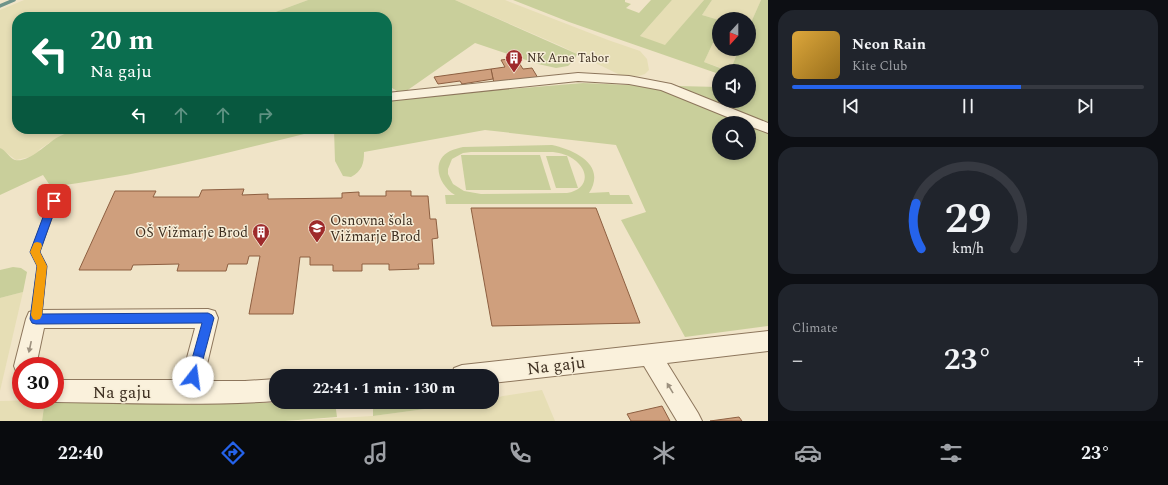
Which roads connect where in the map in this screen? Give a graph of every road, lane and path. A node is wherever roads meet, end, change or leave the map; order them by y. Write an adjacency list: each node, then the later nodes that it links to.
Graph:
1 (392, 97): 2 (street)
2 (768, 128)
3 (54, 201): 4 (lane)
4 (36, 319): 7 (street, one-way to 7); 11 (street)
5 (768, 341): 6 (street, Na gaju)
6 (650, 355): 8 (street, Na gaju); 12 (street, one-way to 6)
7 (27, 357)
8 (499, 372)
9 (269, 390): 11 (street, Na gaju)
10 (64, 392): 11 (street, Na gaju)
11 (189, 392)
12 (690, 421)

